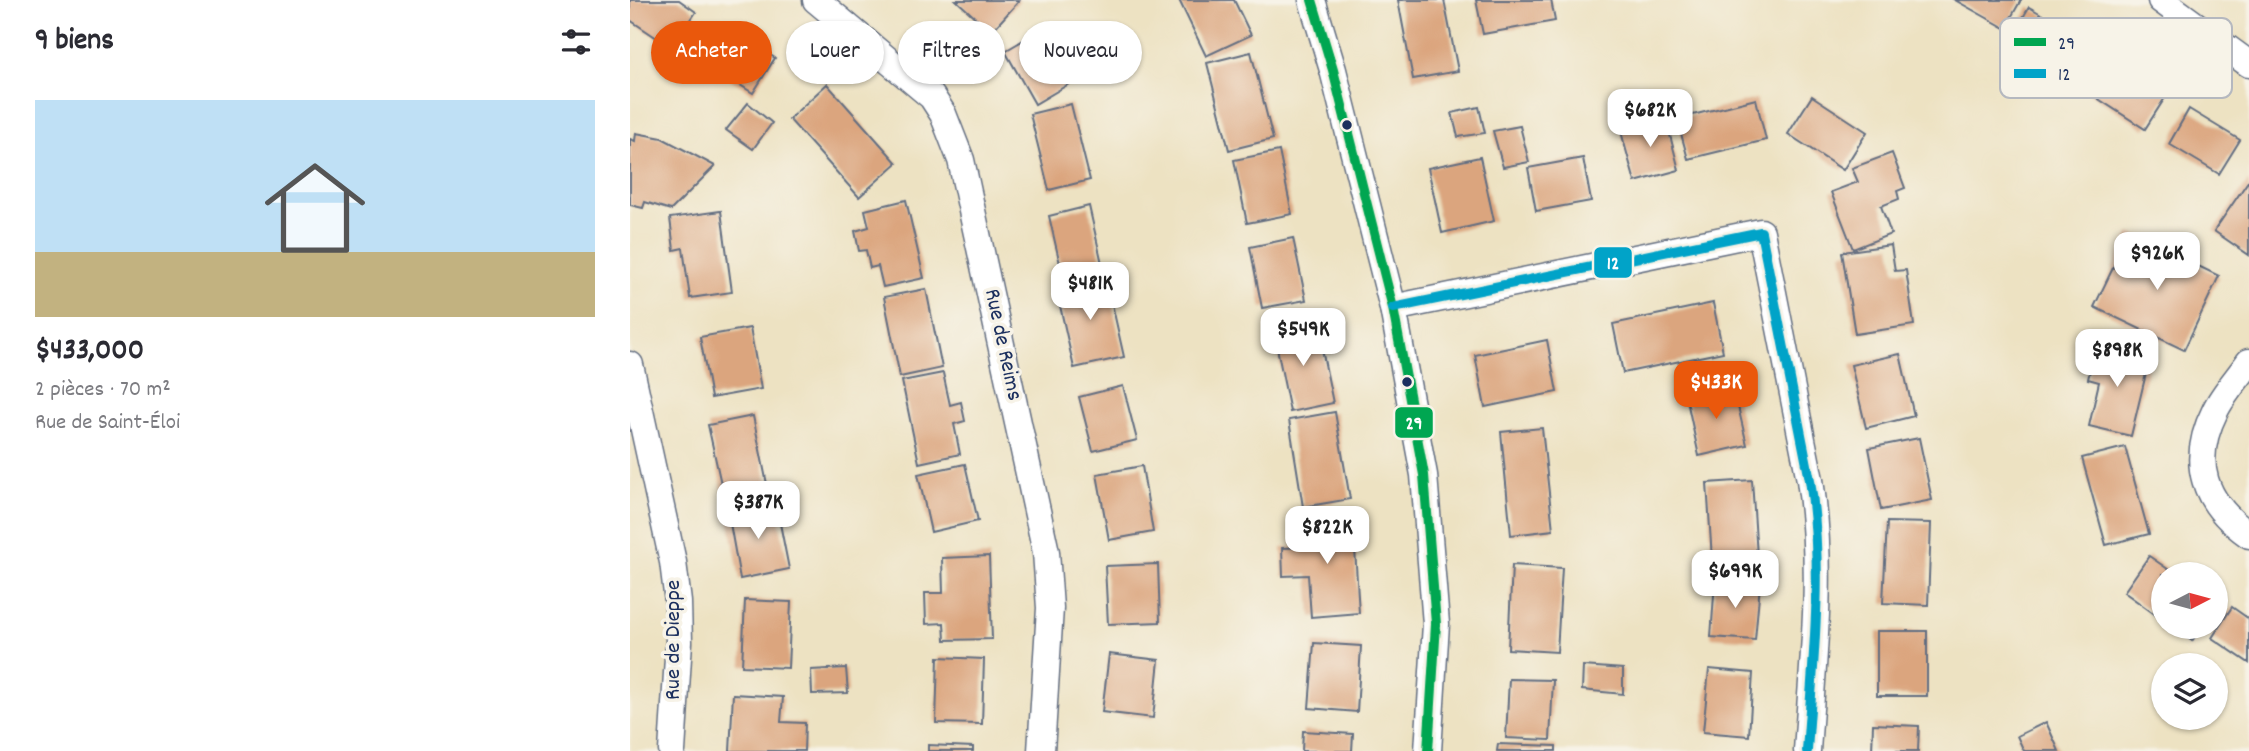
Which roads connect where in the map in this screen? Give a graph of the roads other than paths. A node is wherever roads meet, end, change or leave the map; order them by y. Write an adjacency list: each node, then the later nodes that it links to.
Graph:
1 (816, 0): 12 (street, Rue de Reims)
2 (1312, 0): 7 (street)
3 (2161, 0): 4 (street)
4 (2186, 18)
5 (2232, 52): 6 (street)
6 (2249, 64)
7 (1393, 308): 13 (street); 14 (street)
8 (2249, 362): 10 (street)
9 (630, 365): 11 (street, Rue de Dieppe)
10 (2249, 535)
11 (672, 751)
12 (1041, 751)
13 (1428, 751)
14 (1807, 751)

